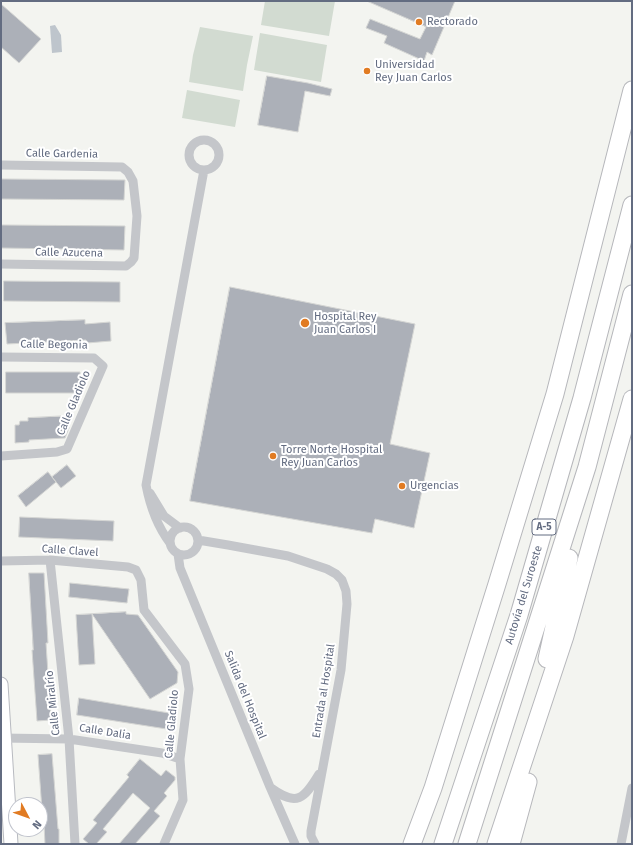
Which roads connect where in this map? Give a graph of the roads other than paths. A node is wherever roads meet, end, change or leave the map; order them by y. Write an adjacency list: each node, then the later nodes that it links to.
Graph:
1 (632, 90): 35 (highway)
2 (1, 165): 5 (street, Calle Gardenia)
3 (204, 170): 13 (street)
4 (632, 205): 36 (highway, Autovía del Suroeste / A-5)
5 (134, 258): 6 (street, Calle Azucena)
6 (1, 264)
7 (632, 294): 12 (highway, Autovía del Suroeste / A-5)
8 (1, 357): 9 (street, Calle Begonia)
9 (103, 366): 11 (street, Calle Gladiolo)
10 (632, 399): 21 (highway)
11 (1, 456)
12 (588, 467): 23 (highway); 37 (highway, Autovía del Suroeste / A-5)
13 (146, 485): 14 (street); 16 (street)
14 (180, 528): 15 (street); 16 (street)
15 (198, 540): 17 (street); 27 (street, Entrada al Hospital)
16 (170, 543): 17 (street)
17 (178, 554): 28 (street, Salida del Hospital)
18 (50, 560): 19 (street, Calle Clavel); 20 (street, Calle Clavel); 25 (street, Calle Miralrío)
19 (1, 561)
20 (136, 570): 26 (street, Calle Gladiolo)
21 (565, 636): 23 (highway); 39 (highway)
22 (1, 684): 24 (street)
23 (531, 736): 38 (highway)
24 (3, 737): 25 (street, Calle Dalia); 31 (street)
25 (69, 739): 26 (street, Calle Dalia); 32 (street, Calle Miralrío)
26 (180, 759): 33 (street, Calle Gladiolo)
27 (323, 768): 28 (street); 30 (street, Entrada al Hospital)
28 (270, 787): 34 (street, Salida del Hospital)
29 (632, 788): 40 (street)
30 (313, 840)
31 (11, 844)
32 (75, 844)
33 (164, 844)
34 (295, 844)
35 (412, 844)
36 (443, 844)
37 (467, 844)
38 (496, 844)
39 (511, 844)
40 (620, 844)

